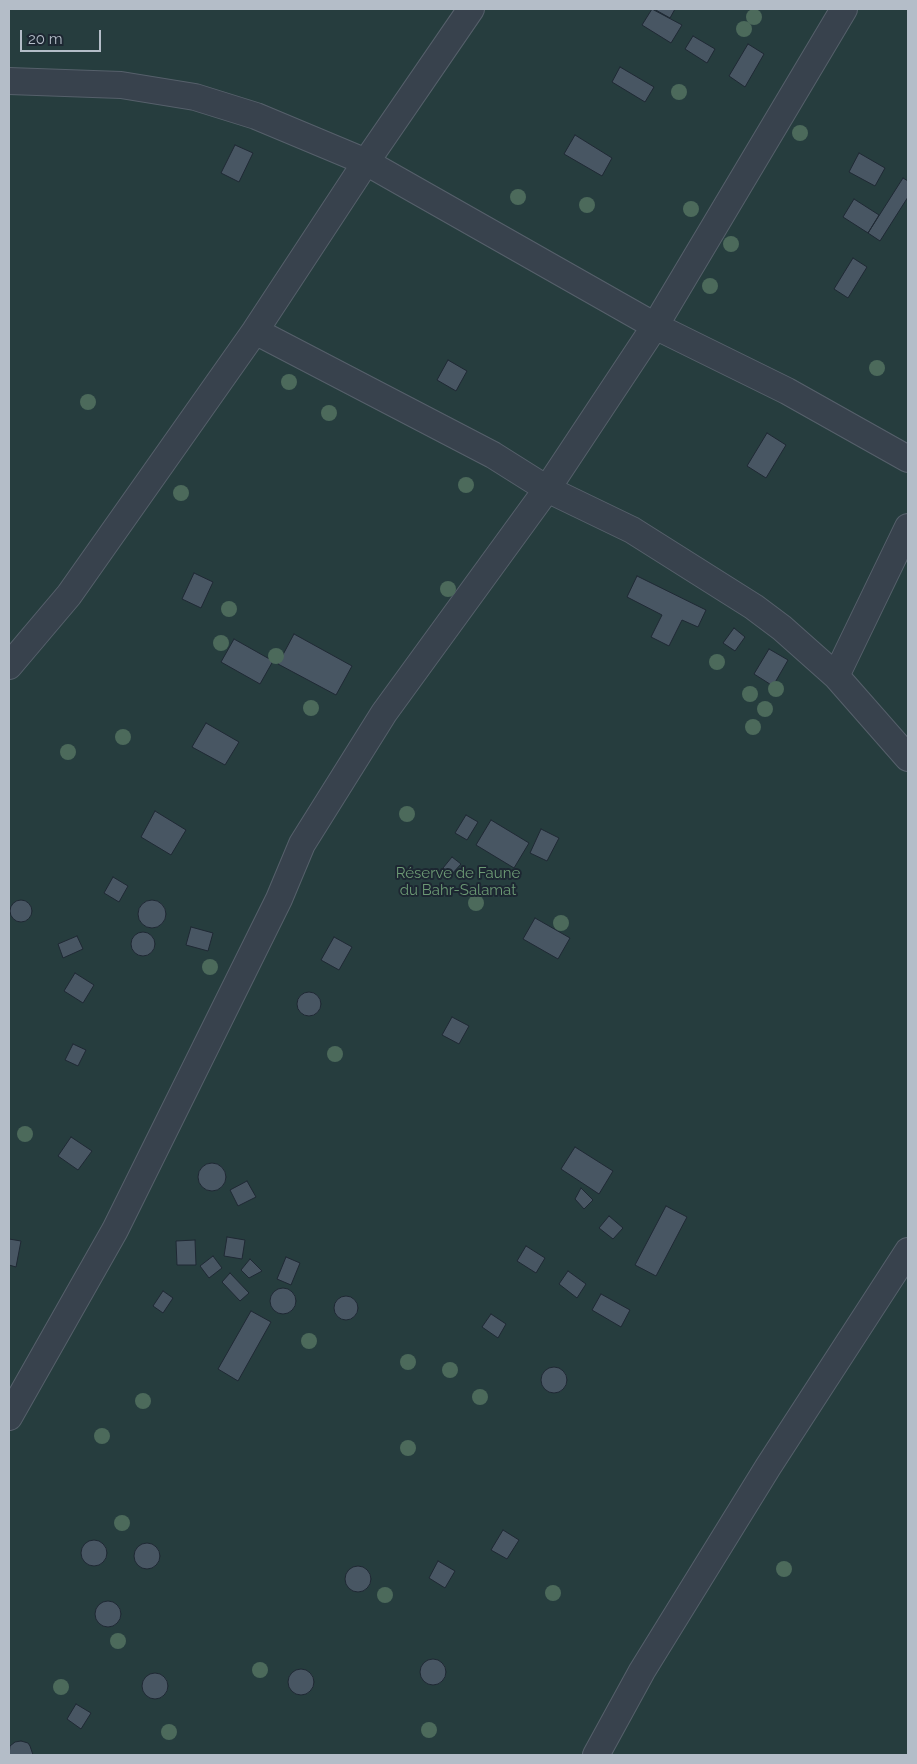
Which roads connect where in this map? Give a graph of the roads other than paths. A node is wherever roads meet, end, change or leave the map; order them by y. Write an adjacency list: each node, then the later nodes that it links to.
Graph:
1 (471, 9): 4 (street)
2 (844, 9): 5 (street)
3 (9, 81): 4 (street)
4 (366, 162): 5 (street); 6 (street)
5 (655, 326): 7 (street); 8 (street)
6 (255, 331): 8 (street); 10 (street)
7 (908, 460)
8 (547, 489): 11 (street); 14 (street)
9 (908, 527): 11 (street)
10 (9, 666)
11 (836, 676): 12 (street)
12 (908, 758)
13 (908, 1251): 15 (street)
14 (9, 1417)
15 (596, 1755)

